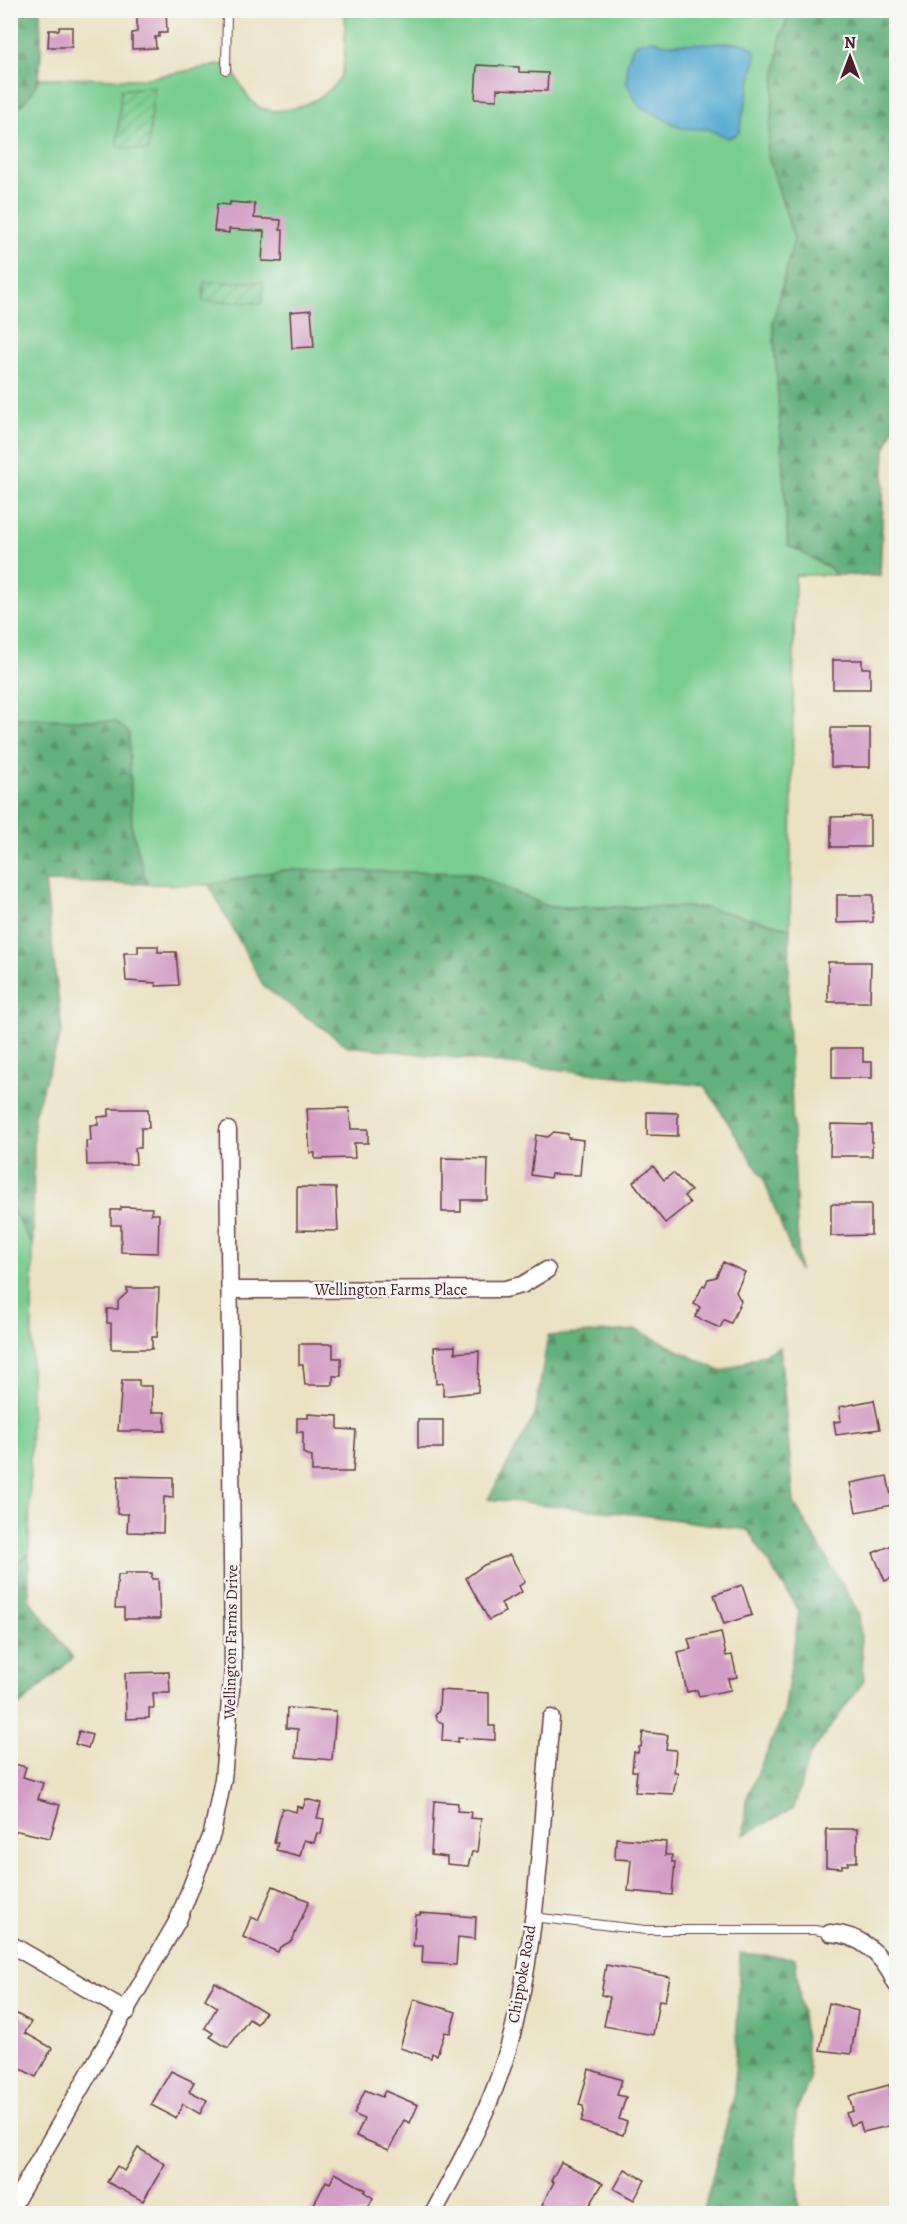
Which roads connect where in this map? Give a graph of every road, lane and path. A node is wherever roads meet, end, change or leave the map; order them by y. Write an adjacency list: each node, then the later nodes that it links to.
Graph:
1 (227, 10): 2 (lane)
2 (226, 70)
3 (228, 1130): 5 (street, Wellington Farms Drive)
4 (547, 1270): 5 (street, Wellington Farms Place)
5 (231, 1290): 11 (street, Wellington Farms Drive)
6 (550, 1718): 7 (street, Chippoke Road)
7 (532, 1917): 8 (lane); 13 (street, Chippoke Road)
8 (830, 1933): 10 (street)
9 (10, 1944): 11 (street)
10 (897, 1984)
11 (127, 2012): 12 (street, Wellington Farms Drive)
12 (10, 2210)
13 (433, 2214)

